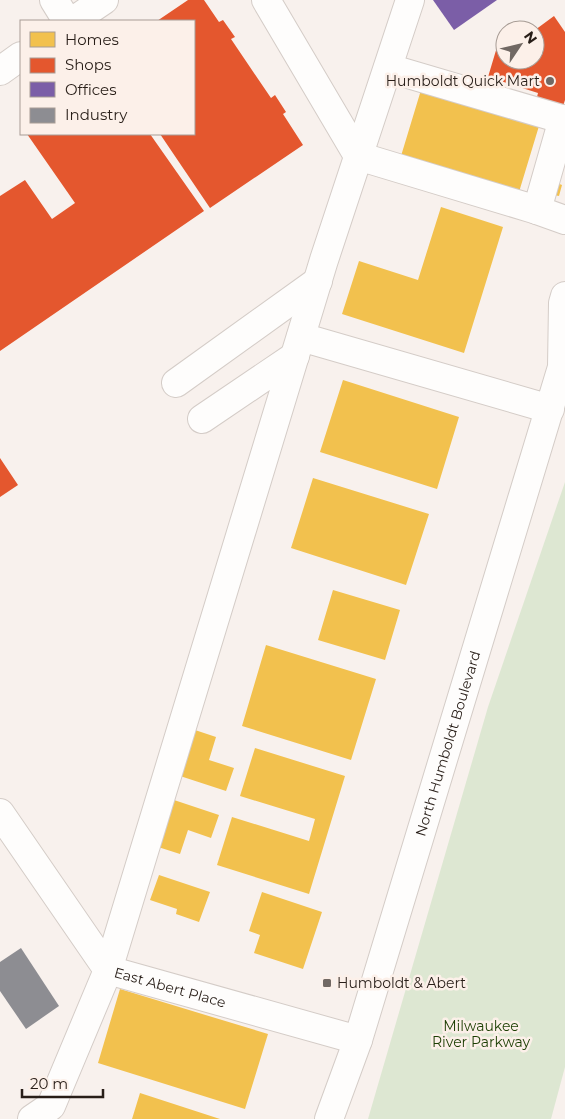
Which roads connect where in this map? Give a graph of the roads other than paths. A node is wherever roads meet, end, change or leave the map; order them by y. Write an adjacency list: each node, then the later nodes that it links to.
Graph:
1 (54, 0): 5 (main road)
2 (104, 0): 6 (main road)
3 (266, 0): 11 (main road)
4 (410, 0): 8 (main road)
5 (66, 20)
6 (74, 20)
7 (20, 57): 9 (main road)
8 (388, 68): 10 (main road); 11 (main road)
9 (0, 71)
10 (564, 120): 12 (main road)
11 (358, 156): 12 (main road); 14 (main road)
12 (537, 210): 13 (main road)
13 (565, 220)
14 (318, 281): 16 (main road); 18 (main road)
15 (565, 296): 17 (main road, North Humboldt Boulevard)
16 (298, 346): 19 (main road); 20 (main road); 22 (main road)
17 (564, 365): 19 (main road, North Humboldt Boulevard)
18 (176, 383)
19 (550, 409): 23 (main road, North Humboldt Boulevard)
20 (202, 419)
21 (1, 815): 22 (main road, East Abert Place)
22 (108, 970): 23 (main road, East Abert Place); 24 (main road)
23 (358, 1040): 25 (main road, North Humboldt Boulevard)
24 (32, 1119)
25 (329, 1119)

